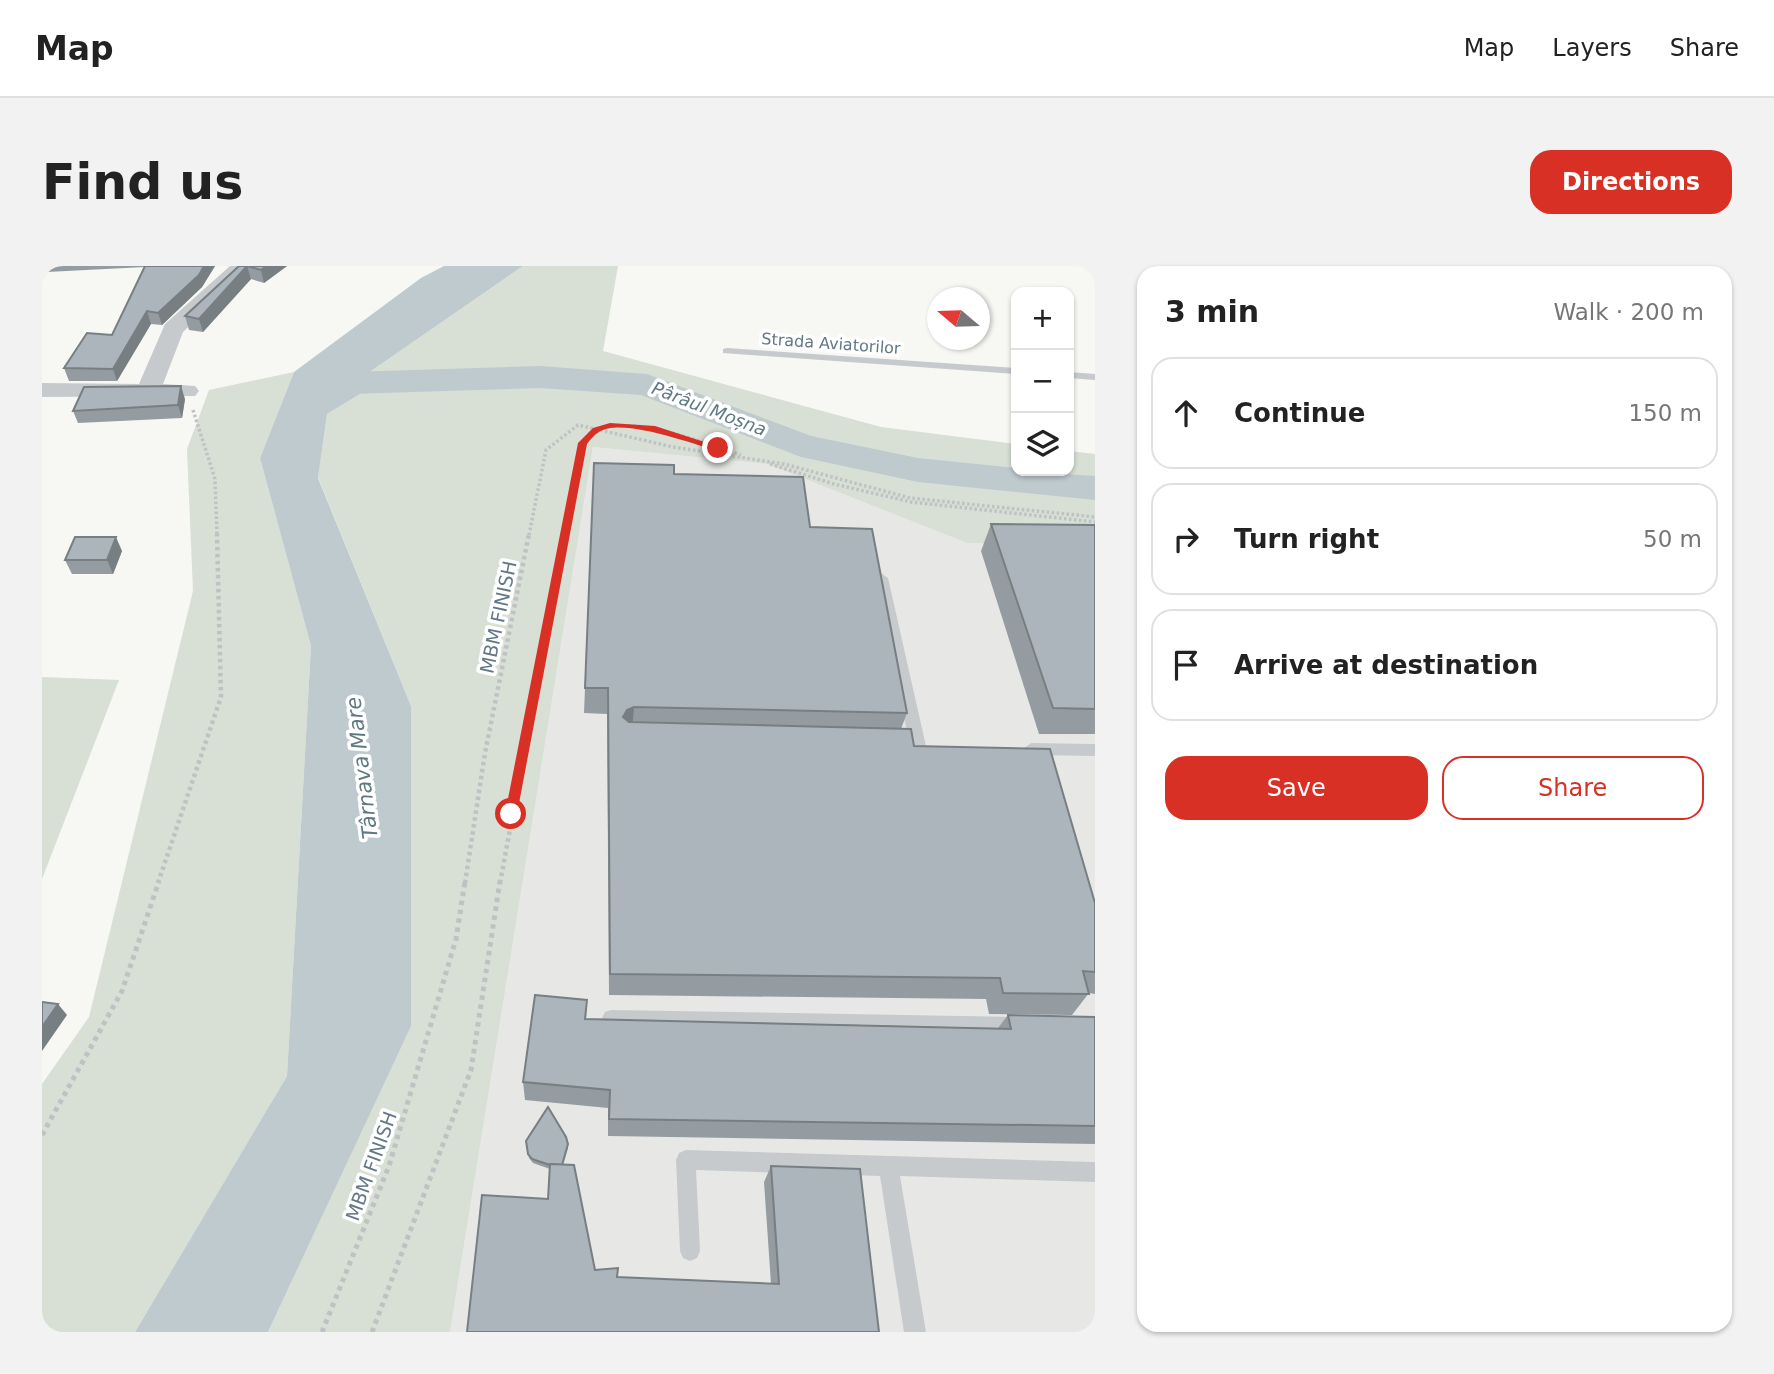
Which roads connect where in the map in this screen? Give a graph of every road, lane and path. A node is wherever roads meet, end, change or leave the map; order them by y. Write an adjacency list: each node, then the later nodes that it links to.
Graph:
1 (242, 266): 7 (street)
2 (727, 351): 3 (lane, Strada Aviatorilor)
3 (1011, 372)
4 (1074, 375): 5 (lane)
5 (1095, 377)
6 (42, 390): 7 (street)
7 (148, 391): 8 (street)
8 (187, 391): 17 (path)
9 (1095, 517): 21 (path, MBM FINISH)
10 (1095, 523): 22 (path)
11 (879, 570): 12 (lane)
12 (917, 746)
13 (1009, 748): 14 (lane)
14 (1095, 750)
15 (611, 1018): 16 (lane)
16 (1040, 1025)
17 (42, 1135)
18 (888, 1166): 19 (lane); 20 (lane); 23 (lane)
19 (1095, 1171)
20 (690, 1251)
21 (322, 1332)
22 (372, 1332)
23 (915, 1332)

